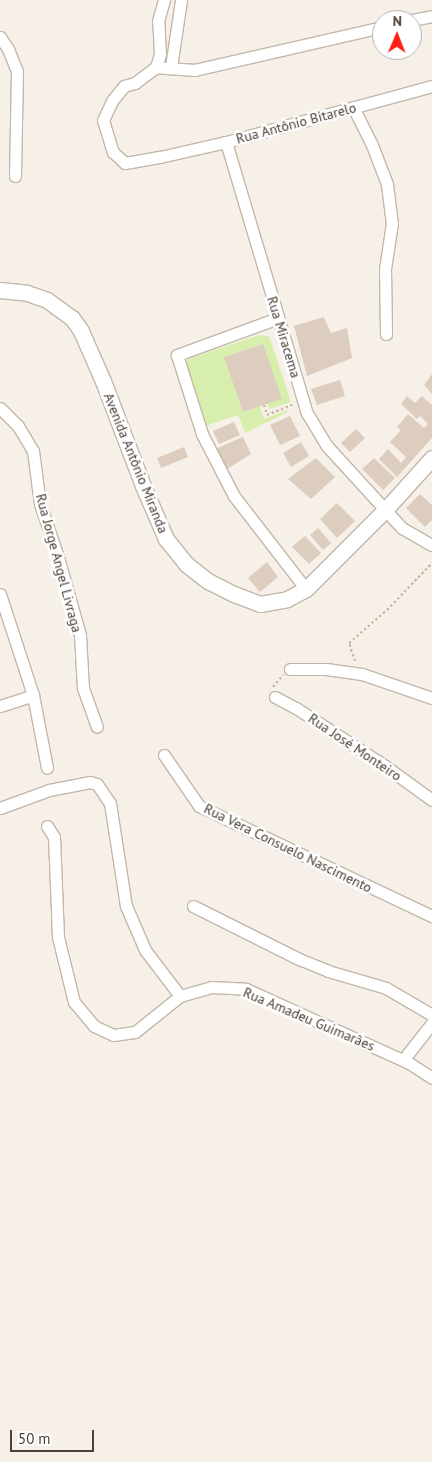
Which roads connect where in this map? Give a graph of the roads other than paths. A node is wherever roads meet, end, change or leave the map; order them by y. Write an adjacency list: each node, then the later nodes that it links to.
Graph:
1 (164, 0): 5 (street)
2 (182, 0): 6 (street)
3 (372, 29): 6 (street)
4 (0, 37): 10 (street)
5 (156, 67): 6 (street); 9 (street, Rua Antônio Bitarelo)
6 (171, 67)
7 (432, 86): 8 (street, Rua Antônio Bitarelo)
8 (353, 107): 9 (street, Rua Antônio Bitarelo); 13 (street)
9 (226, 142): 12 (street, Rua Miracema)
10 (15, 176)
11 (0, 290): 18 (street, Avenida Antônio Miranda)
12 (278, 318): 16 (street, Rua Miracema); 18 (street)
13 (386, 334)
14 (0, 408): 25 (street, Rua Jorge Angel Livraga)
15 (432, 458): 16 (street, Avenida Antônio Miranda)
16 (385, 510): 17 (street, Rua Miracema); 18 (street, Avenida Antônio Miranda)
17 (432, 545)
18 (306, 589)
19 (0, 594): 21 (street)
20 (290, 669): 23 (street)
21 (33, 695): 24 (street); 27 (street)
22 (275, 697): 28 (street, Rua José Monteiro)
23 (432, 698)
24 (0, 706)
25 (97, 727)
26 (164, 755): 32 (street, Rua Vera Consuelo Nascimento)
27 (46, 768)
28 (432, 800)
29 (0, 808): 33 (street)
30 (47, 826): 33 (street, Rua Amadeu Guimarães)
31 (193, 906): 34 (street)
32 (432, 916)
33 (180, 996): 36 (street, Rua Amadeu Guimarães)
34 (432, 1015)
35 (432, 1023): 36 (street)
36 (403, 1060): 37 (street, Rua Amadeu Guimarães)
37 (432, 1078)

